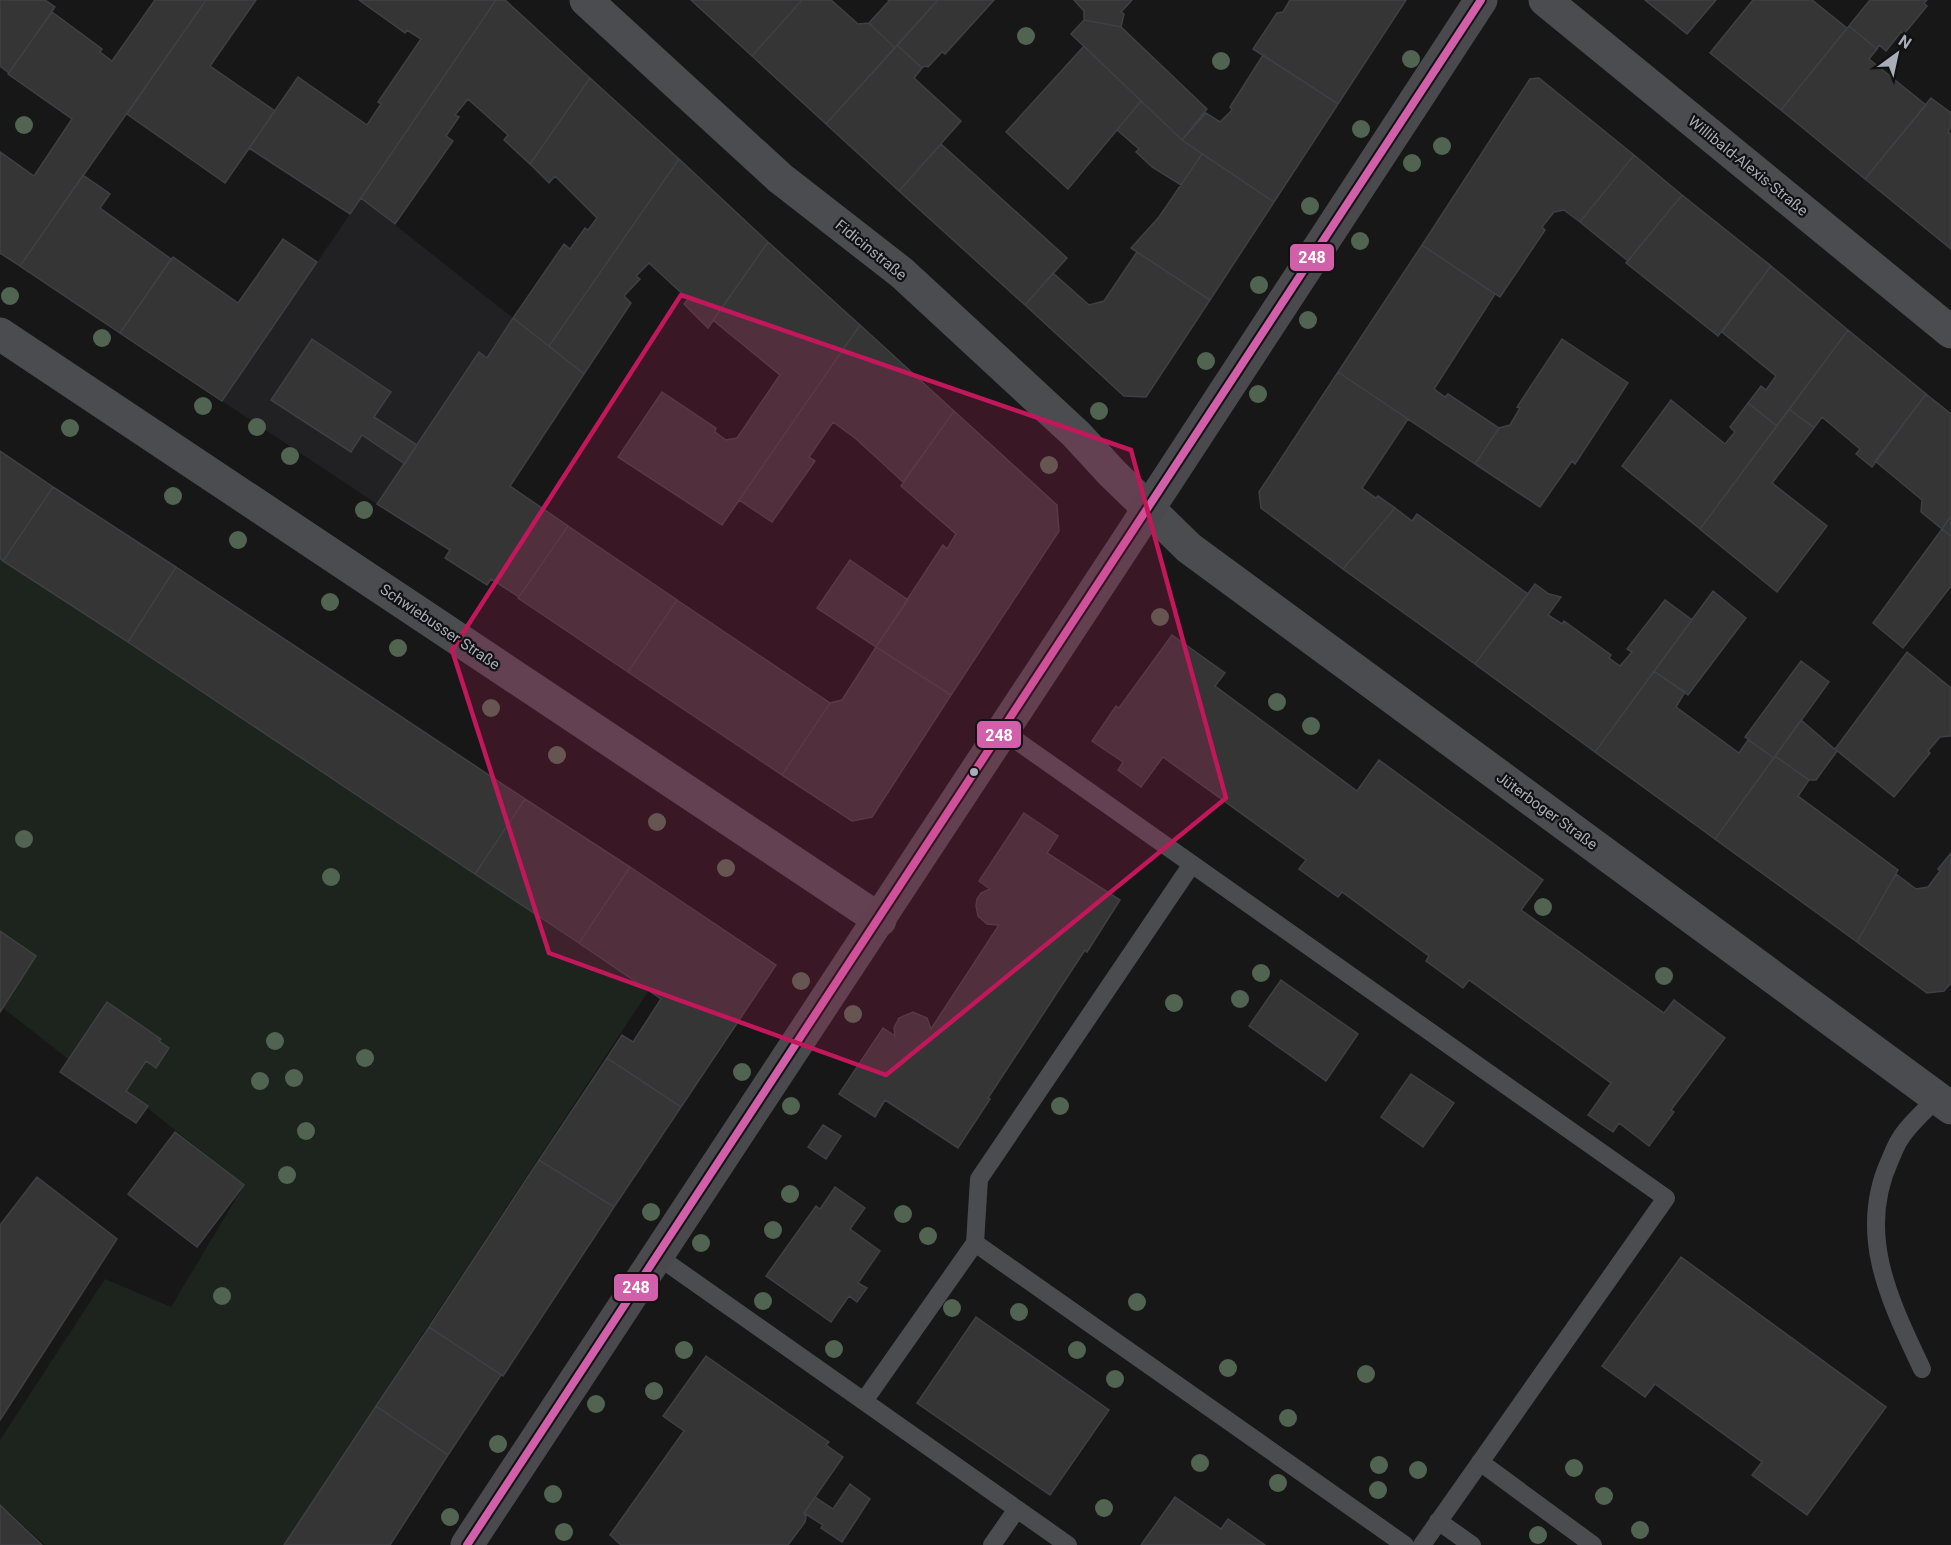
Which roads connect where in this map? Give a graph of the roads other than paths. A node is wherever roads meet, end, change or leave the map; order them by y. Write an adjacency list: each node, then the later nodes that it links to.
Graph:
1 (586, 0): 6 (street, Fidicinstraße)
2 (1481, 0): 6 (street)
3 (1545, 0): 4 (street, Willibald-Alexis-Straße)
4 (1951, 332)
5 (0, 334): 9 (street, Schwiebusser Straße)
6 (1148, 508): 7 (street); 10 (street, Jüterboger Straße)
7 (1003, 730): 8 (lane); 9 (street)
8 (1192, 864): 11 (lane); 15 (lane)
9 (880, 920): 12 (street)
10 (1946, 1096): 13 (lane)
11 (975, 1243): 14 (lane); 21 (lane)
12 (656, 1255): 14 (lane); 18 (street)
13 (1922, 1369)
14 (864, 1401): 16 (lane)
15 (1480, 1462): 17 (lane); 24 (lane)
16 (1017, 1509): 19 (lane); 20 (lane)
17 (1438, 1521): 22 (lane); 23 (lane)
18 (467, 1545)
19 (992, 1545)
20 (1068, 1545)
21 (1405, 1545)
22 (1422, 1545)
23 (1472, 1545)
24 (1593, 1545)

